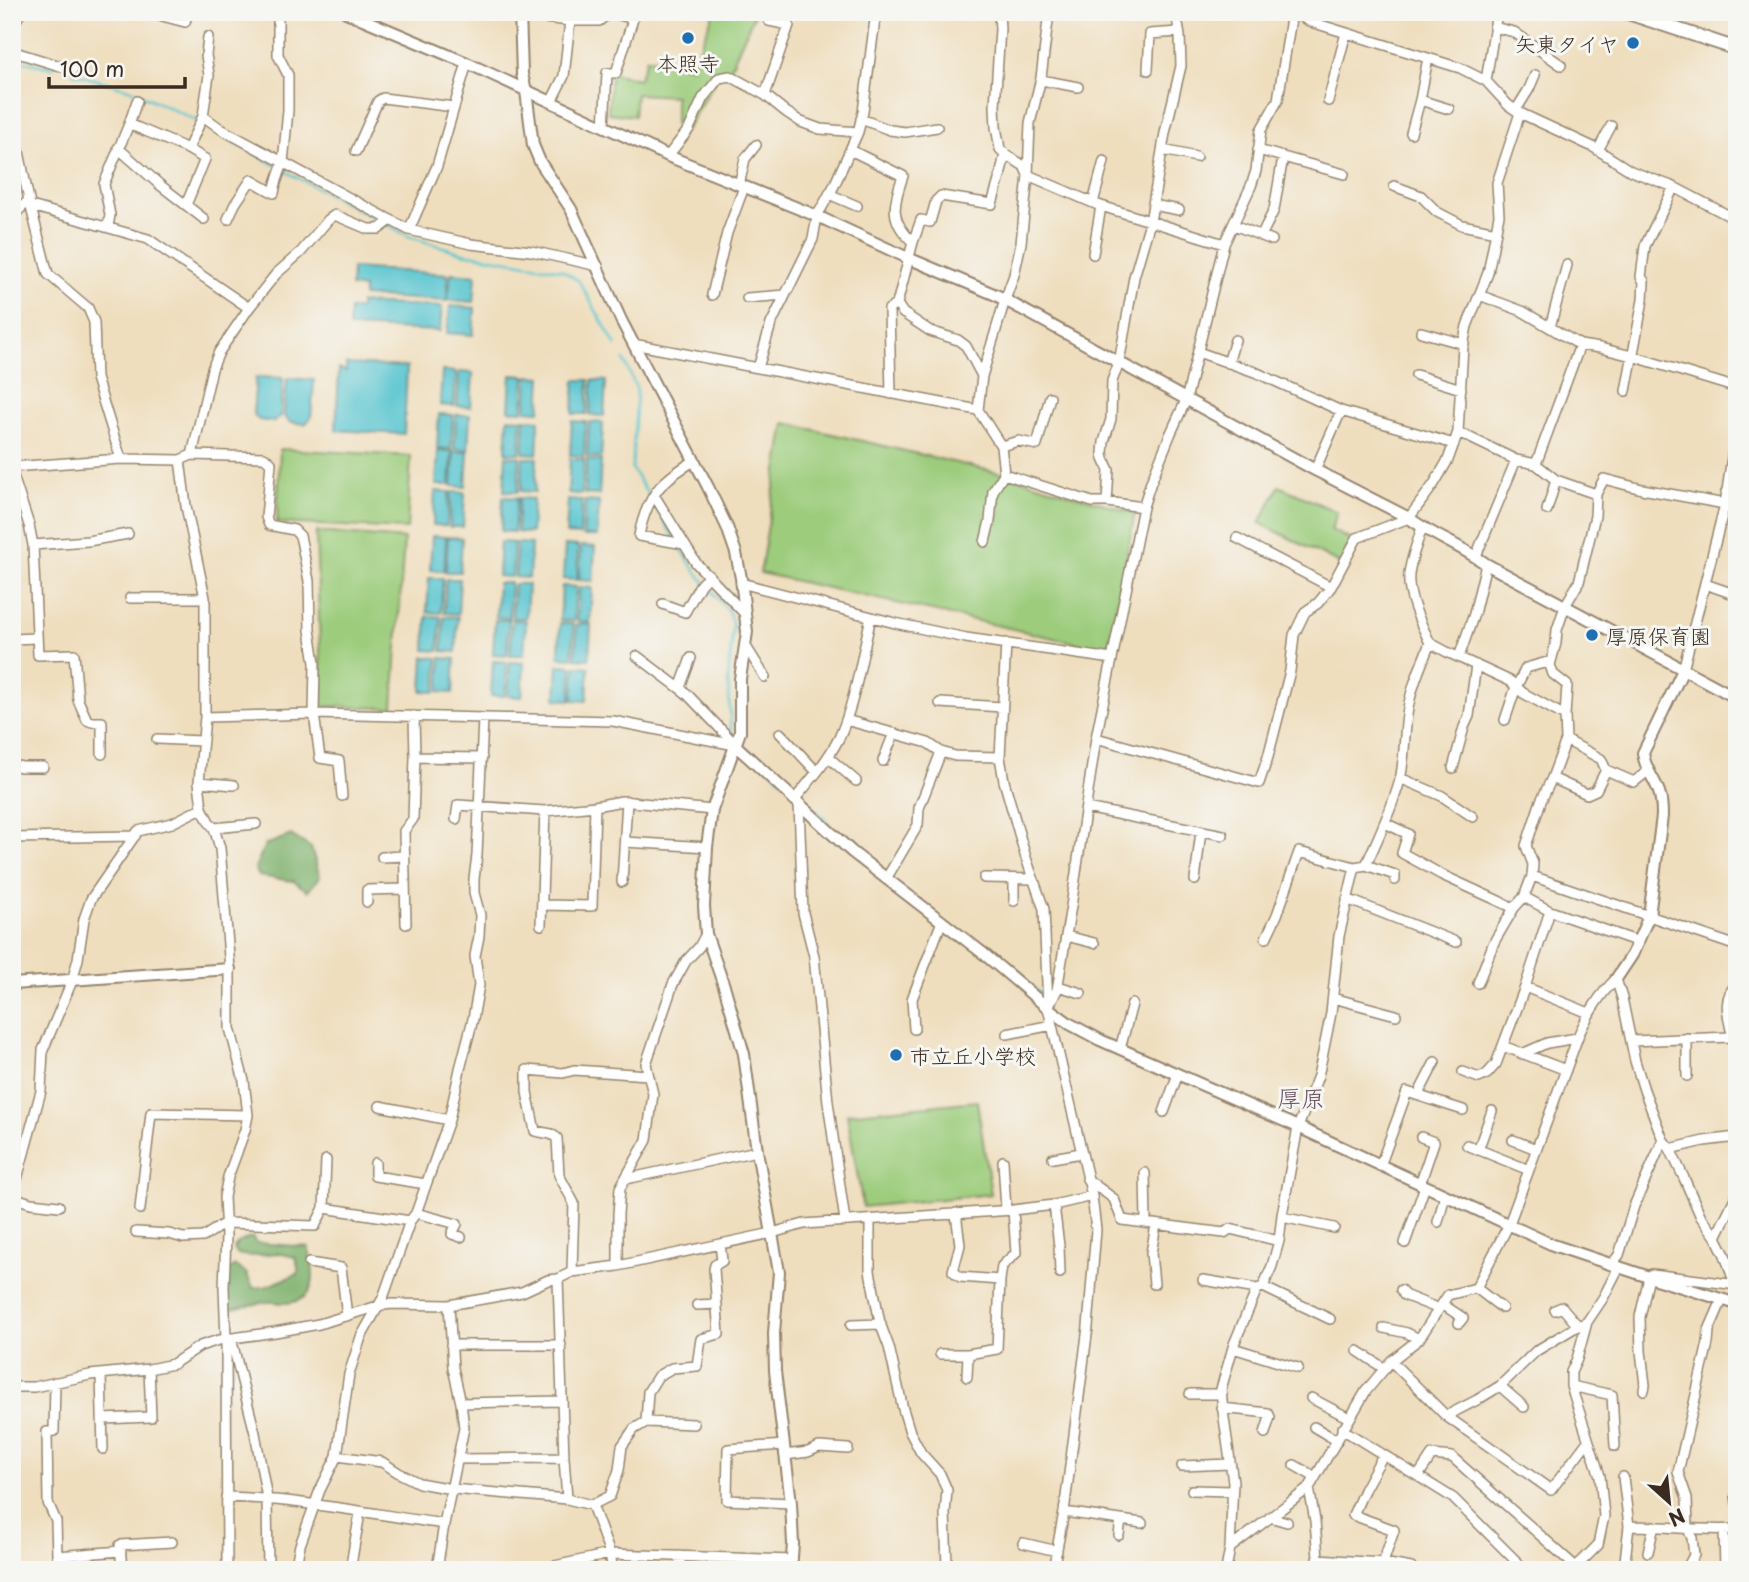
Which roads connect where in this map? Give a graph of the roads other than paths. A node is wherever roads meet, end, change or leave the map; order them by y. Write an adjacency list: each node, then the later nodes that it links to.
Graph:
1 (21, 12): 18 (street)
2 (147, 12): 3 (street)
3 (188, 12)
4 (278, 12): 65 (street)
5 (346, 12): 26 (street)
6 (610, 12): 15 (street); 48 (street)
7 (792, 12): 17 (street)
8 (876, 12): 44 (street)
9 (999, 12): 60 (street)
10 (1049, 12): 31 (street)
11 (1176, 12): 20 (street)
12 (1497, 12): 19 (street)
13 (1625, 12): 24 (main road)
14 (519, 13): 15 (street); 34 (street)
15 (570, 21): 39 (street)
16 (769, 22): 17 (street)
17 (789, 25): 35 (street)
18 (12, 27)
19 (1494, 27): 27 (street); 32 (street)
20 (1179, 32): 29 (street); 56 (street)
21 (1346, 33): 25 (street); 38 (street); 57 (street)
22 (208, 37): 43 (street)
23 (12, 49): 28 (street)
24 (1737, 49)
25 (1427, 58): 32 (street); 36 (street)
26 (467, 63): 34 (street); 40 (street)
27 (1561, 65)
28 (74, 70)
29 (1148, 70)
30 (1535, 75): 42 (street)
31 (1041, 80): 33 (street); 69 (street)
32 (1486, 81): 42 (street)
33 (1078, 87)
34 (526, 91): 39 (street); 98 (street)
35 (765, 95): 50 (street); 61 (street)
36 (1420, 100): 41 (street); 51 (street)
37 (137, 101): 46 (street)
38 (1328, 101)
39 (551, 102): 48 (street)
40 (454, 107): 59 (street); 89 (street)
41 (1449, 109)
42 (1518, 112): 58 (street); 90 (street)
43 (203, 116): 54 (street); 65 (street)
44 (862, 119): 49 (street); 50 (street)
45 (12, 120): 66 (street)
46 (129, 124): 53 (street); 54 (street)
47 (1611, 126): 58 (street)
48 (604, 127): 61 (street)
49 (937, 127)
50 (858, 132): 55 (street)
51 (1411, 133)
52 (756, 145): 70 (street)
53 (118, 148): 76 (street); 88 (street)
54 (188, 149): 76 (street)
55 (850, 150): 73 (street); 93 (street)
56 (1163, 150): 62 (street); 77 (street)
57 (1258, 150): 63 (street); 87 (street)
58 (1598, 150): 72 (street)
59 (356, 151)
60 (1004, 154): 69 (street); 93 (street)
61 (668, 156): 70 (street)
62 (1196, 157)
63 (1283, 157): 68 (street); 91 (street)
64 (1104, 161): 75 (street)
65 (283, 163): 83 (street); 84 (street)
66 (23, 172): 67 (street); 74 (street)
67 (12, 174)
68 (1344, 174)
69 (1028, 175): 75 (street); 103 (street)
70 (742, 186): 80 (street); 99 (street)
71 (1394, 186): 90 (street)
72 (1674, 187): 85 (street); 113 (street)
73 (830, 194): 78 (street); 80 (street)
74 (30, 203): 81 (street); 88 (street); 132 (street)
75 (1097, 204): 86 (street); 95 (street)
76 (186, 205): 82 (street)
77 (1153, 205): 79 (street); 86 (street)
78 (857, 206)
79 (1180, 210)
80 (817, 216): 96 (street); 100 (street)
81 (12, 217)
82 (204, 219)
83 (228, 219)
84 (391, 220): 89 (street); 105 (street)
85 (1737, 220)
86 (1150, 222): 94 (street); 115 (street)
87 (1234, 225): 91 (street); 94 (street)
88 (108, 228): 105 (street)
89 (409, 230): 98 (street)
90 (1496, 232): 101 (street)
91 (1262, 236): 92 (street)
92 (1272, 240)
93 (913, 242): 96 (street)
94 (1224, 244): 112 (street)
95 (1093, 254)
96 (908, 258): 103 (street); 104 (street)
97 (1567, 265): 106 (street)
98 (598, 266): 109 (street)
99 (712, 295)
100 (785, 295): 102 (street); 116 (street)
101 (1479, 295): 106 (street); 110 (street)
102 (747, 298)
103 (1005, 300): 115 (street); 118 (street)
104 (897, 304): 118 (street); 122 (street)
105 (249, 308): 131 (street)
106 (1550, 327): 111 (street)
107 (1422, 332): 110 (street)
108 (1235, 340): 114 (street)
109 (634, 344): 116 (street); 135 (street)
110 (1464, 344): 120 (street)
111 (1580, 345): 113 (street); 136 (street)
112 (1198, 352): 114 (street); 124 (street)
113 (1632, 356): 119 (street); 121 (street)
114 (1228, 362): 126 (street)
115 (1119, 363): 124 (street); 146 (street)
116 (758, 368): 122 (street)
117 (1416, 375): 120 (street)
118 (982, 376): 125 (street)
119 (1737, 388)
120 (1461, 389): 128 (street)
121 (1626, 391)
122 (891, 394): 125 (street)
123 (1050, 397): 130 (street)
124 (1186, 400): 138 (street); 148 (street)
125 (978, 411): 130 (street)
126 (1341, 411): 129 (street); 138 (street)
127 (1737, 424): 142 (street)
128 (1458, 432): 129 (street); 134 (street)
129 (1454, 444): 150 (street)
130 (1001, 446): 140 (street)
131 (191, 455): 133 (street); 188 (street)
132 (121, 459): 133 (street); 137 (street)
133 (180, 460): 165 (street)
134 (1516, 460): 136 (street); 157 (street)
135 (694, 461): 145 (street); 160 (street)
136 (1536, 464): 141 (street)
137 (12, 467)
138 (1315, 470): 150 (street)
139 (12, 473): 156 (street)
140 (1004, 474): 146 (street); 154 (street)
141 (1556, 480): 143 (street); 149 (street)
142 (1726, 492): 144 (street); 147 (street)
143 (1596, 494): 147 (street); 167 (street)
144 (1737, 494)
145 (652, 499): 155 (street); 155 (street)
146 (1107, 502): 148 (street)
147 (1725, 504): 161 (street)
148 (1143, 507): 178 (street)
149 (1547, 510)
150 (1409, 518): 151 (street); 162 (street)
151 (1422, 527): 157 (street); 173 (street)
152 (128, 534): 156 (street)
153 (1237, 538): 162 (street)
154 (985, 542)
155 (680, 543): 159 (street)
156 (33, 545): 170 (street)
157 (1476, 556): 158 (street)
158 (1486, 564): 167 (street); 176 (street)
159 (708, 576): 166 (street); 168 (street)
160 (741, 583): 168 (street); 169 (street)
161 (1705, 584): 163 (street); 181 (street)
162 (1331, 587): 197 (street)
163 (1737, 595)
164 (130, 598): 165 (street)
165 (205, 598): 191 (street)
166 (663, 604)
167 (1565, 607): 179 (street); 181 (street)
168 (745, 614): 174 (street)
169 (871, 617): 172 (street); 193 (street)
170 (37, 638): 171 (street); 203 (street)
171 (12, 639)
172 (1006, 643): 178 (street); 187 (street)
173 (1430, 643): 176 (street); 215 (street)
174 (745, 645): 182 (street); 199 (street)
175 (636, 656): 184 (street)
176 (1459, 657): 180 (street)
177 (691, 658): 184 (street)
178 (1112, 659): 197 (street)
179 (1551, 661): 183 (street); 190 (street)
180 (1476, 665): 183 (street); 211 (street)
181 (1684, 670): 185 (street); 213 (street)
182 (765, 677)
183 (1516, 687): 190 (street); 194 (street)
184 (680, 688): 199 (street)
185 (1735, 694)
186 (940, 703): 187 (street)
187 (1002, 707): 206 (street)
188 (314, 714): 189 (street); 191 (street); 220 (street)
189 (414, 716): 192 (street); 204 (street)
190 (1565, 716): 200 (street)
191 (205, 717): 201 (street)
192 (484, 718): 199 (street); 207 (street)
193 (846, 720): 196 (street); 205 (street)
194 (1505, 720)
195 (780, 733): 214 (street)
196 (894, 733): 202 (street); 208 (street)
197 (1096, 738): 226 (street)
198 (158, 739): 201 (street)
199 (737, 740): 221 (street); 227 (street)
200 (1566, 740): 212 (street); 216 (street)
201 (202, 741): 218 (street)
202 (941, 752): 206 (street); 244 (street)
203 (102, 754)
204 (415, 757): 207 (street); 240 (street)
205 (828, 757): 214 (street); 217 (street)
206 (1000, 757): 248 (street)
207 (482, 758): 223 (street)
208 (883, 761)
209 (12, 765): 210 (street)
210 (43, 767)
211 (1453, 768)
212 (1606, 770): 213 (street); 216 (street)
213 (1648, 771): 260 (street)
214 (817, 772): 221 (street)
215 (1400, 778): 229 (street); 231 (street)
216 (1552, 778): 245 (street)
217 (856, 781)
218 (199, 782): 219 (street); 225 (street)
219 (234, 785)
220 (342, 796)
221 (798, 798): 244 (street); 343 (street)
222 (627, 801): 224 (street); 227 (street); 238 (street)
223 (480, 806): 228 (street); 230 (street); 307 (street)
224 (595, 806): 228 (street); 257 (street)
225 (202, 808): 233 (street); 236 (street)
226 (1086, 808): 234 (street); 265 (street)
227 (712, 810): 239 (street)
228 (545, 811): 257 (street)
229 (1473, 817)
230 (456, 819)
231 (1385, 823): 242 (street); 258 (street)
232 (256, 824): 233 (street)
233 (214, 828): 271 (street)
234 (1201, 831): 235 (street); 249 (street)
235 (1223, 835)
236 (135, 836): 237 (street); 273 (street)
237 (12, 838)
238 (625, 842): 239 (street); 251 (street)
239 (707, 847): 264 (street)
240 (405, 856): 241 (street); 252 (street)
241 (382, 857)
242 (1366, 865): 243 (street); 250 (street)
243 (1355, 867): 254 (street); 266 (street)
244 (889, 874): 261 (street)
245 (1532, 876): 253 (street); 260 (street)
246 (984, 878): 247 (street)
247 (1014, 879): 248 (street); 255 (street)
248 (1033, 879): 282 (street)
249 (1195, 880)
250 (1395, 880)
251 (622, 883)
252 (405, 889): 256 (street); 262 (street)
253 (1524, 897): 258 (street); 259 (street)
254 (1347, 900): 267 (street); 280 (street)
255 (1014, 901)
256 (367, 902)
257 (543, 905): 263 (street)
258 (1514, 908): 274 (street)
259 (1550, 911): 268 (street); 278 (street)
260 (1649, 916): 268 (street); 270 (street)
261 (942, 921): 282 (street); 286 (street)
262 (406, 924)
263 (541, 925)
264 (706, 934): 299 (street); 317 (street)
265 (1066, 936): 269 (street); 277 (street)
266 (1266, 938)
267 (1456, 942)
268 (1639, 942): 272 (street)
269 (1094, 943)
270 (1737, 946)
271 (230, 969): 273 (street); 306 (street)
272 (1616, 979): 283 (street); 291 (street)
273 (72, 981): 275 (street); 333 (street)
274 (1478, 983)
275 (12, 984)
276 (1737, 985): 290 (street)
277 (1058, 986): 279 (street); 282 (street)
278 (1525, 987): 283 (street); 292 (street)
279 (1081, 993)
280 (1333, 998): 284 (street); 308 (street)
281 (1132, 1003): 293 (street)
282 (1048, 1008): 285 (street); 293 (street)
283 (1589, 1013): 288 (street)
284 (1396, 1015)
285 (1052, 1025): 287 (street); 318 (street)
286 (914, 1029)
287 (1007, 1034)
288 (1577, 1038): 294 (street); 296 (street)
289 (1687, 1038): 290 (street); 291 (street); 300 (street)
290 (1735, 1040)
291 (1632, 1041): 312 (street)
292 (1503, 1046): 294 (street); 297 (street)
293 (1120, 1049): 298 (street)
294 (1522, 1054): 296 (street)
295 (1435, 1062): 301 (street)
296 (1566, 1070): 314 (street)
297 (1463, 1072)
298 (1178, 1074): 305 (street); 308 (street)
299 (648, 1075): 326 (street); 359 (street)
300 (1687, 1076)
301 (1418, 1096): 303 (street); 323 (street)
302 (380, 1107): 307 (street)
303 (1463, 1110)
304 (1492, 1111): 316 (street)
305 (1164, 1112)
306 (248, 1115): 337 (street); 345 (street)
307 (449, 1120): 328 (street)
308 (1298, 1128): 323 (street); 341 (street)
309 (1421, 1137): 329 (street)
310 (1737, 1137): 315 (street)
311 (1513, 1140): 314 (street)
312 (1663, 1140): 315 (street); 358 (street)
313 (1467, 1145): 316 (street)
314 (1536, 1149): 324 (street)
315 (1670, 1149): 352 (street)
316 (1478, 1150): 324 (street)
317 (757, 1151): 326 (street); 350 (street)
318 (1081, 1153): 319 (street); 327 (street)
319 (1053, 1158)
320 (326, 1160): 336 (street)
321 (1003, 1161): 338 (street)
322 (375, 1163): 328 (street)
323 (1380, 1166): 329 (street)
324 (1529, 1170): 347 (street)
325 (1145, 1173): 346 (street)
326 (626, 1179): 357 (street)
327 (1087, 1179): 332 (street); 346 (street)
328 (426, 1184): 340 (street)
329 (1423, 1185): 330 (street); 354 (street)
330 (1445, 1195): 344 (street); 347 (street)
331 (1737, 1195): 352 (street)
332 (1092, 1196): 334 (street); 448 (street)
333 (12, 1197): 335 (street)
334 (1054, 1205): 338 (street); 360 (street)
335 (59, 1206)
336 (324, 1208): 340 (street); 345 (street)
337 (140, 1209)
338 (1009, 1210): 339 (street); 363 (street)
339 (956, 1213): 342 (street); 363 (street)
340 (413, 1217): 351 (street); 374 (street)
341 (1282, 1217): 348 (street); 353 (street)
342 (870, 1220): 343 (street); 382 (street)
343 (845, 1221): 350 (street)
344 (1438, 1222)
345 (225, 1223): 349 (street); 386 (street)
346 (1151, 1224): 353 (street); 365 (street)
347 (1509, 1224): 358 (street); 368 (street)
348 (1334, 1228)
349 (136, 1232)
350 (772, 1233): 355 (street); 424 (street)
351 (461, 1237)
352 (1716, 1237): 366 (street)
353 (1279, 1241): 367 (street)
354 (1405, 1243)
355 (720, 1244): 357 (street); 371 (street)
356 (309, 1263): 379 (street)
357 (618, 1266): 359 (street)
358 (1620, 1267): 361 (street); 366 (street); 383 (street)
359 (572, 1272): 362 (street)
360 (1059, 1273)
361 (1648, 1277): 370 (street); 403 (street)
362 (558, 1279): 373 (street); 389 (street)
363 (1000, 1280): 393 (street)
364 (1203, 1280): 367 (street)
365 (1154, 1284)
366 (1736, 1286)
367 (1260, 1288): 380 (street); 390 (street)
368 (1476, 1288): 376 (street); 377 (street)
369 (1401, 1290): 376 (street)
370 (1722, 1300): 372 (street); 456 (street)
371 (717, 1304): 375 (street); 414 (street)
372 (1737, 1304)
373 (449, 1305): 374 (street); 388 (street)
374 (379, 1306): 379 (street); 426 (street)
375 (697, 1306)
376 (1441, 1306): 381 (street); 387 (street)
377 (1502, 1308)
378 (1555, 1310): 383 (street)
379 (347, 1316): 386 (street)
380 (1330, 1319)
381 (1459, 1323)
382 (881, 1324): 384 (street); 484 (street)
383 (1583, 1324): 400 (street); 401 (street)
384 (851, 1325)
385 (1384, 1328): 387 (street)
386 (228, 1339): 396 (street); 440 (street); 441 (street)
387 (1419, 1339): 394 (street)
388 (451, 1345): 389 (street); 408 (street)
389 (561, 1345): 407 (street)
390 (1233, 1348): 395 (street); 405 (street)
391 (1358, 1351): 394 (street)
392 (940, 1354): 393 (street)
393 (968, 1354): 398 (street)
394 (1388, 1365): 412 (street); 416 (street)
395 (1298, 1368)
396 (149, 1369): 397 (street); 413 (street)
397 (101, 1375): 399 (street); 413 (street)
398 (968, 1377)
399 (55, 1382): 402 (street); 463 (street)
400 (1500, 1386): 409 (street); 412 (street)
401 (1571, 1386): 420 (street); 421 (street)
402 (12, 1387)
403 (1644, 1390)
404 (1190, 1394): 405 (street)
405 (1222, 1394): 410 (street)
406 (1311, 1398): 416 (street)
407 (562, 1401): 408 (street); 427 (street)
408 (461, 1403): 428 (street)
409 (1524, 1407)
410 (1222, 1408): 418 (street); 429 (street)
411 (1323, 1409): 416 (street)
412 (1446, 1416): 420 (street)
413 (102, 1419): 422 (street)
414 (646, 1422): 415 (street); 446 (street)
415 (694, 1424)
416 (1346, 1424): 419 (street); 425 (street)
417 (1314, 1427): 419 (street)
418 (1265, 1433)
419 (1336, 1440): 433 (street)
420 (1588, 1441): 474 (street)
421 (1615, 1446)
422 (103, 1449)
423 (848, 1449): 424 (street)
424 (784, 1450): 443 (street); 443 (street)
425 (1383, 1455): 432 (street); 470 (street)
426 (337, 1456): 436 (street); 445 (street)
427 (564, 1458): 428 (street); 442 (street)
428 (458, 1459): 436 (street)
429 (1230, 1464): 431 (street); 438 (street)
430 (1294, 1465): 433 (street)
431 (1182, 1466)
432 (1418, 1476): 474 (street); 488 (street)
433 (1315, 1477): 435 (street)
434 (1623, 1477): 454 (street)
435 (1309, 1488): 449 (street); 468 (street)
436 (452, 1489): 442 (street); 453 (street)
437 (1192, 1490): 438 (street)
438 (1233, 1491): 462 (street)
439 (1737, 1496): 444 (street)
440 (226, 1497): 441 (street); 476 (street)
441 (268, 1499): 445 (street); 477 (street)
442 (567, 1499): 446 (street)
443 (791, 1503): 471 (street)
444 (1737, 1503)
445 (316, 1504): 447 (street); 478 (street)
446 (592, 1505): 466 (street)
447 (360, 1513): 453 (street); 479 (street)
448 (1064, 1513): 450 (street); 464 (street)
449 (1270, 1517): 451 (street); 462 (street)
450 (1121, 1520): 452 (street); 459 (street)
451 (1287, 1522)
452 (1142, 1523)
453 (444, 1524): 480 (street)
454 (1629, 1526): 455 (street); 469 (street)
455 (1654, 1526): 456 (street); 465 (street)
456 (1688, 1529): 458 (street); 489 (street)
457 (1737, 1529): 458 (street)
458 (1724, 1530): 490 (street)
459 (1119, 1535)
460 (172, 1542): 463 (street)
461 (1023, 1543): 464 (street)
462 (1230, 1548): 485 (street)
463 (121, 1550): 475 (street)
464 (1057, 1551): 472 (street)
465 (1648, 1552)
466 (610, 1554): 467 (street); 481 (street); 482 (street)
467 (680, 1556): 471 (street); 483 (street)
468 (1317, 1559): 470 (street); 486 (street)
469 (1625, 1561)
470 (1383, 1563): 487 (street)
471 (792, 1565)
472 (1054, 1567): 473 (street)
473 (1085, 1568)
474 (1575, 1568)
475 (122, 1570)
476 (227, 1570)
477 (268, 1570)
478 (295, 1570)
479 (350, 1570)
480 (437, 1570)
481 (536, 1570)
482 (613, 1570)
483 (680, 1570)
484 (945, 1570)
485 (1226, 1570)
486 (1319, 1570)
487 (1411, 1570)
488 (1528, 1570)
489 (1686, 1570)
490 (1725, 1570)

